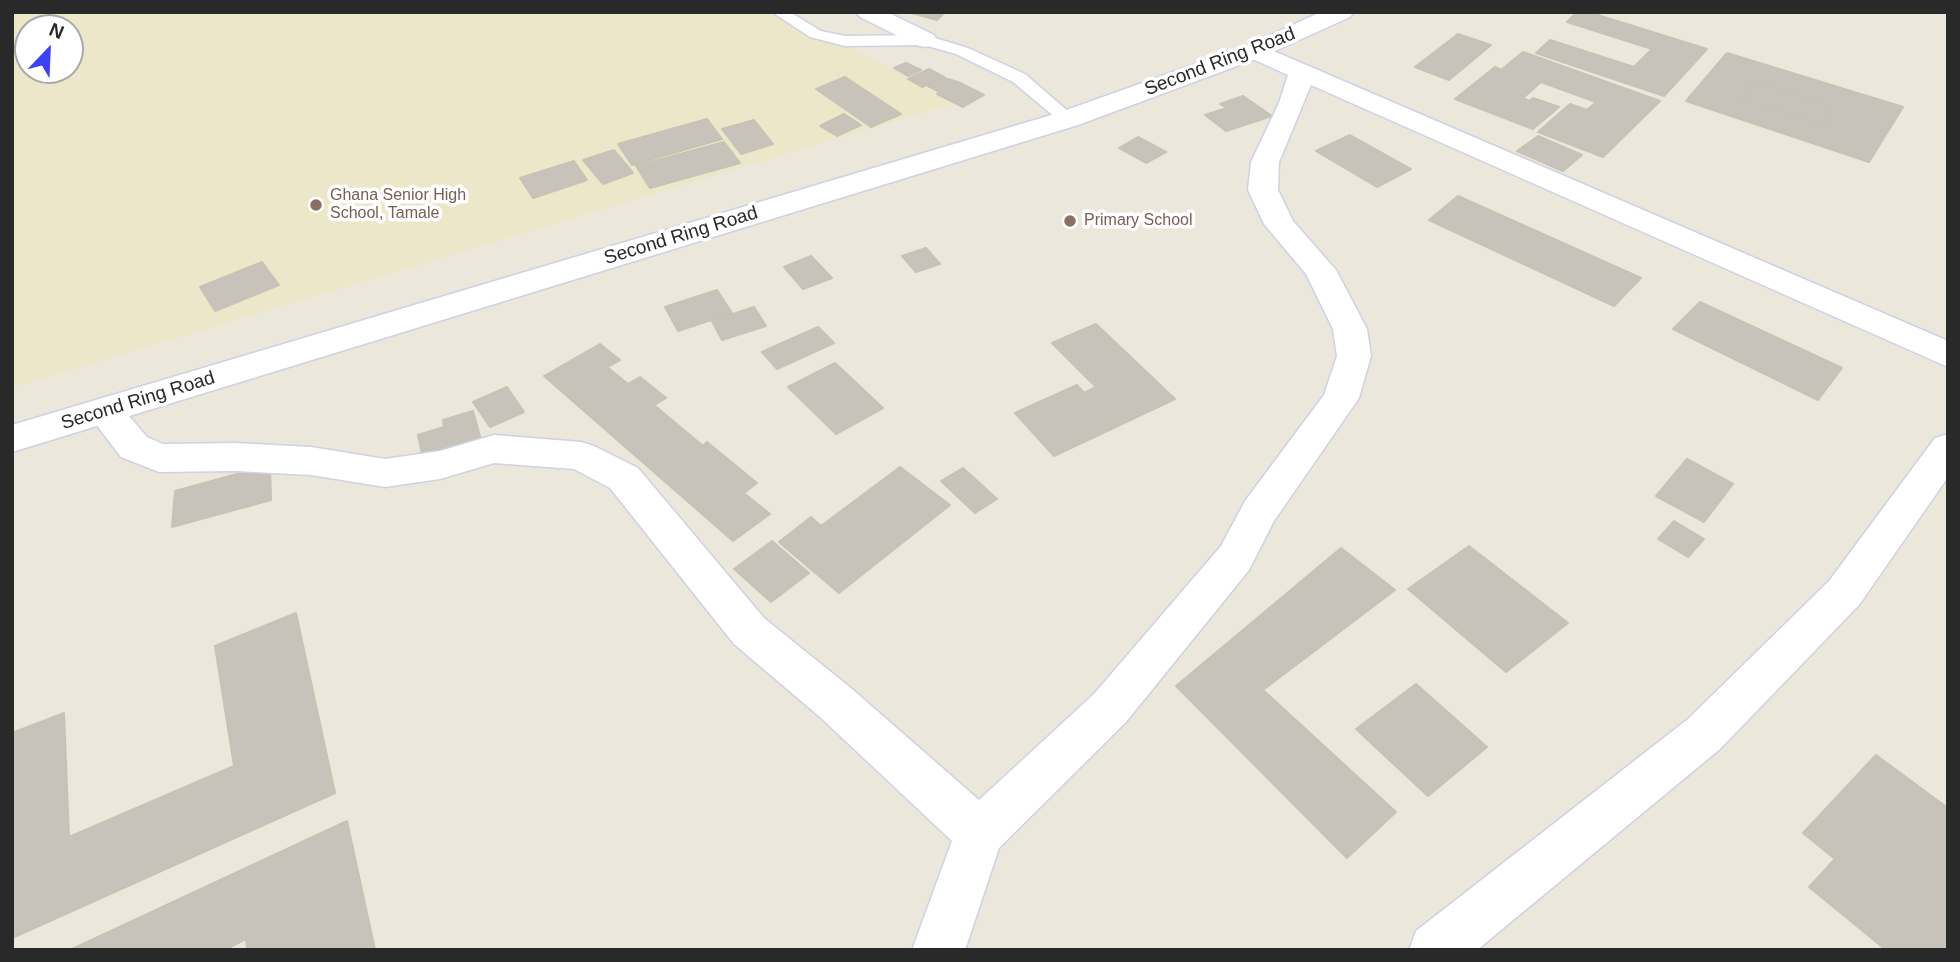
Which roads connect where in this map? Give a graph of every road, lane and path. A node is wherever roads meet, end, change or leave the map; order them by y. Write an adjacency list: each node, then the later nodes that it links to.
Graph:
1 (779, 12): 4 (lane)
2 (868, 12): 4 (street)
3 (1342, 12): 5 (street, Second Ring Road)
4 (925, 40): 7 (lane)
5 (1255, 51): 6 (street); 7 (street, Second Ring Road)
6 (1302, 71): 8 (street); 12 (street)
7 (1068, 119): 9 (street, Second Ring Road)
8 (1948, 355)
9 (104, 411): 10 (street, Second Ring Road); 12 (street)
10 (12, 439)
11 (1948, 448): 14 (street)
12 (979, 833): 13 (street)
13 (938, 950)
14 (1435, 950)

